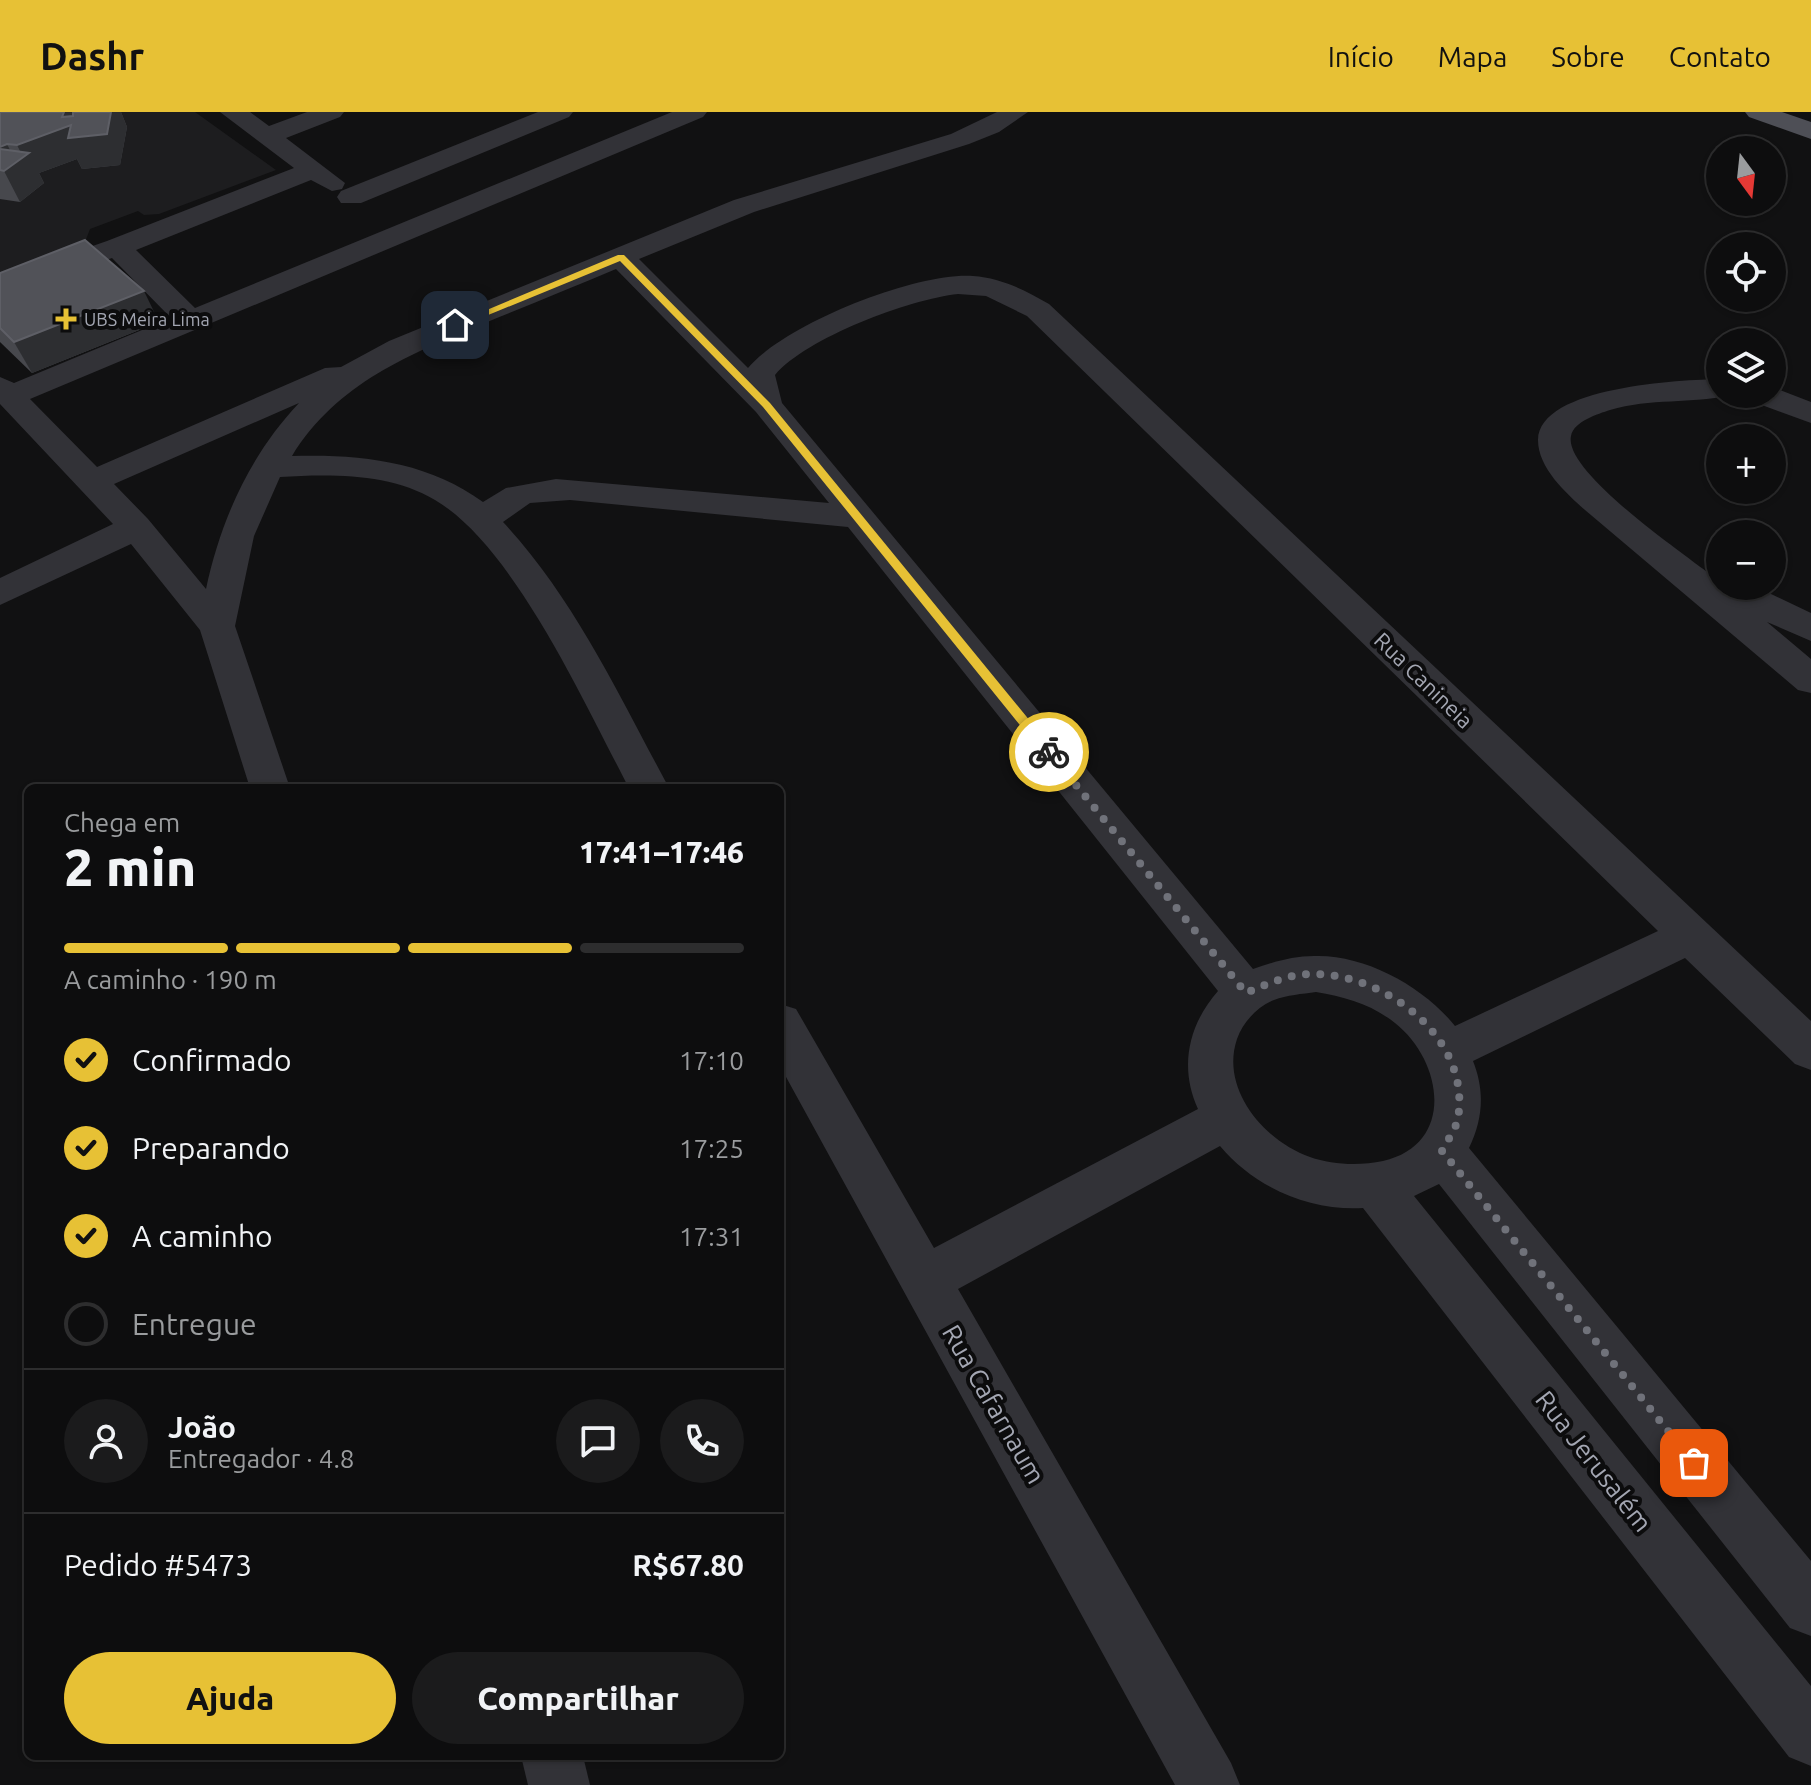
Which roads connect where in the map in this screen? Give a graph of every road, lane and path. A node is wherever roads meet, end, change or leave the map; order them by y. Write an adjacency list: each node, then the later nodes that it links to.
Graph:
1 (233, 112): 8 (street)
2 (331, 112): 8 (street)
3 (560, 112): 10 (street)
4 (694, 112): 11 (street)
5 (1015, 112): 13 (street)
6 (1758, 112): 7 (main road)
7 (1811, 131)
8 (266, 136): 9 (street)
9 (314, 170): 10 (street); 12 (street)
10 (351, 197): 11 (street)
11 (403, 235): 15 (street)
12 (117, 247): 14 (street); 15 (street)
13 (621, 257): 16 (street); 20 (street)
14 (0, 288)
15 (192, 322): 18 (street)
16 (400, 347): 22 (street); 23 (street)
17 (1706, 389): 27 (street)
18 (5, 391): 23 (street)
19 (1786, 403): 21 (street)
20 (767, 405): 24 (street); 36 (street, Rua Canineia)
21 (1811, 413)
22 (269, 467): 25 (street); 31 (street)
23 (92, 481): 26 (street)
24 (857, 517): 25 (street); 37 (street)
25 (484, 521): 35 (street)
26 (136, 527): 29 (street); 31 (street)
27 (1672, 561): 28 (street); 33 (street)
28 (1706, 577)
29 (0, 593)
30 (1753, 600): 32 (street)
31 (217, 626): 34 (street)
32 (1811, 628)
33 (1811, 680)
34 (269, 784)
35 (647, 784)
36 (1691, 935): 39 (street, Rua Canineia); 40 (street)
37 (1246, 993): 40 (street); 41 (street)
38 (784, 1030): 44 (street, Rua Cafarnaum)
39 (1811, 1050)
40 (1447, 1051): 42 (street)
41 (1226, 1118): 43 (street); 44 (street)
42 (1442, 1151): 43 (street); 45 (street)
43 (1376, 1187): 46 (street, Rua Jerusalém)
44 (923, 1281): 49 (street, Rua Cafarnaum)
45 (1811, 1607)
46 (1811, 1735)
47 (553, 1760): 48 (street)
48 (559, 1785)
49 (1209, 1785)

